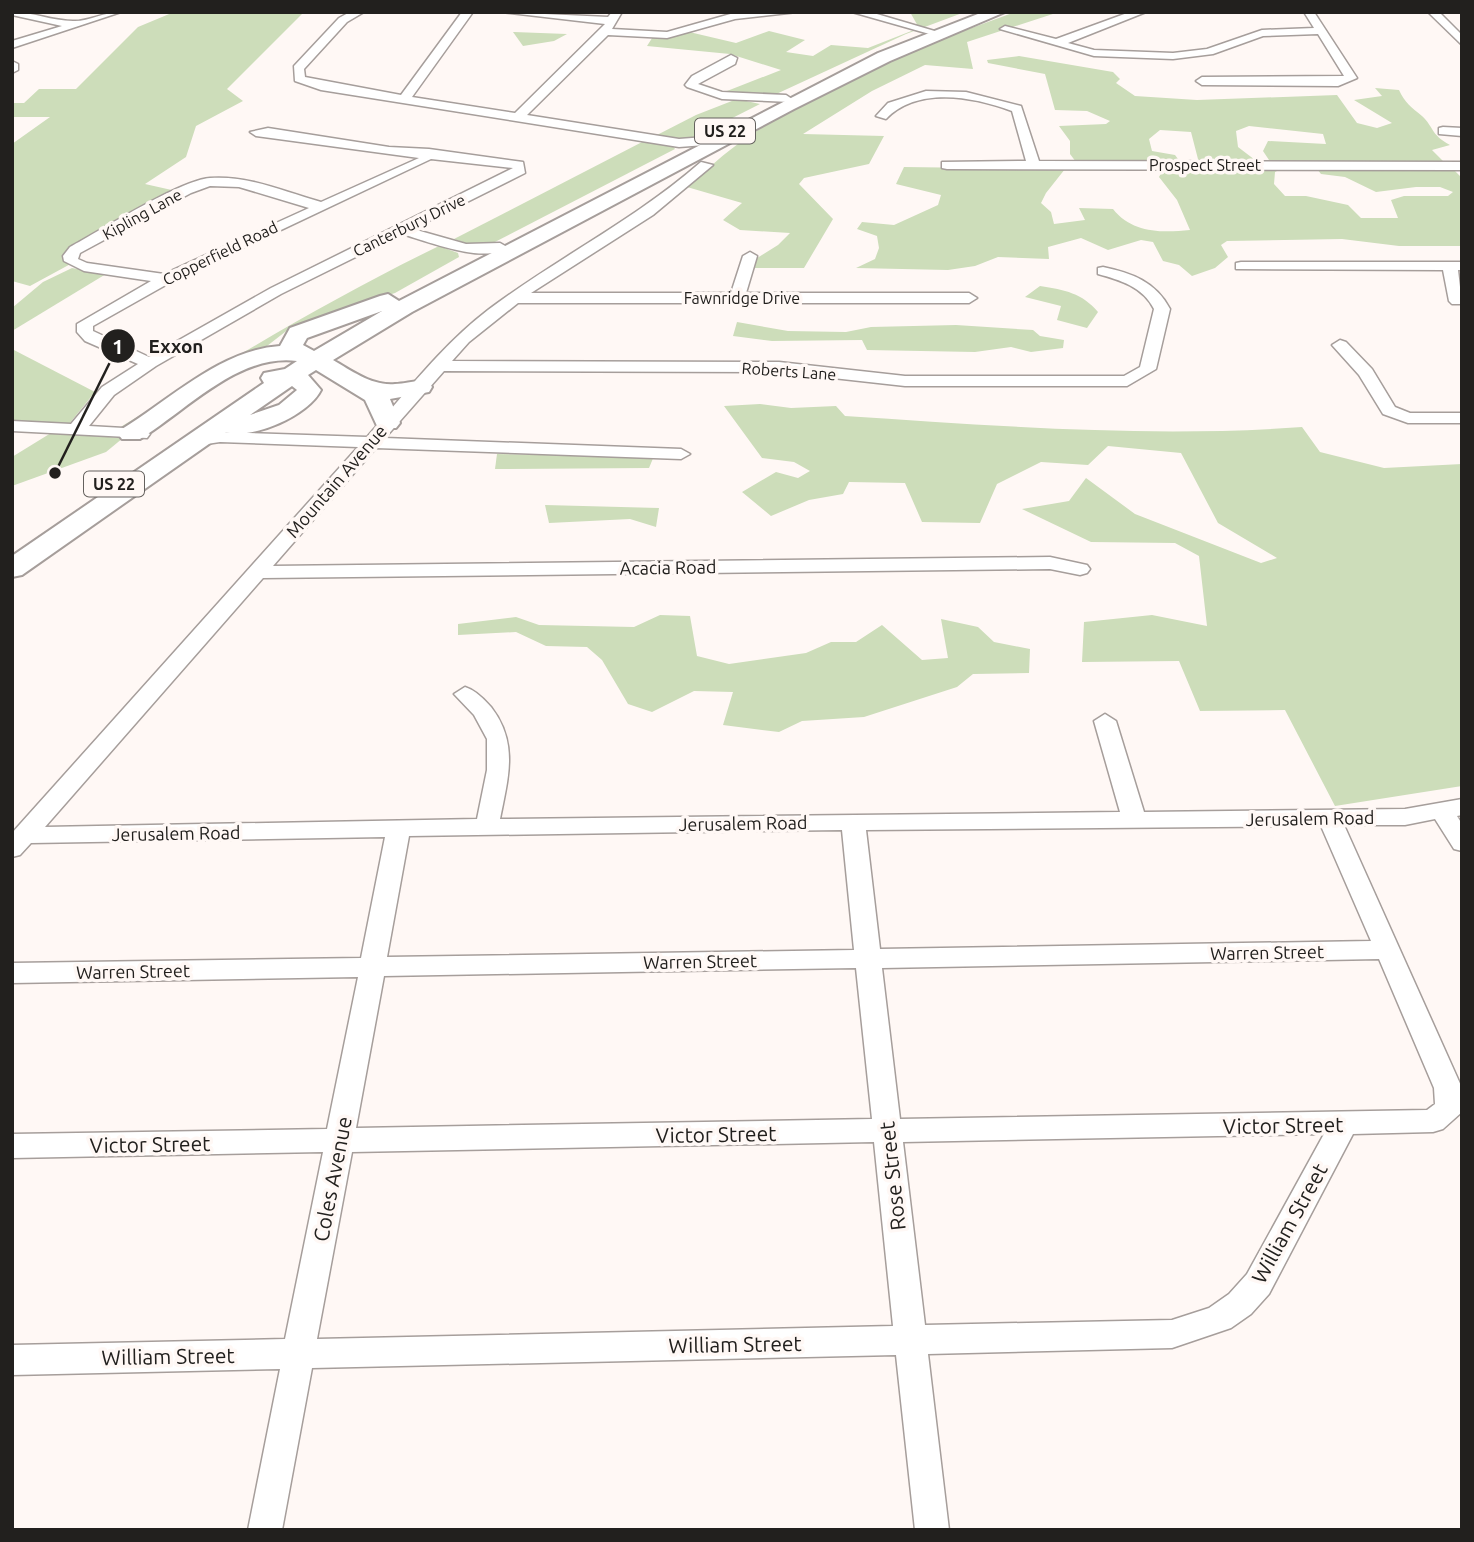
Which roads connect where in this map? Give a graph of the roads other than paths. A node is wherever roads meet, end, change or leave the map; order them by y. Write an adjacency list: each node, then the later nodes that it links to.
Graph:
1 (12, 12): 16 (street)
2 (116, 12): 16 (street)
3 (359, 12): 28 (street)
4 (468, 12): 28 (street)
5 (506, 12): 14 (street)
6 (792, 12): 12 (street)
7 (857, 12): 20 (street)
8 (985, 12): 20 (highway, US 22)
9 (997, 12): 29 (highway, US 22)
10 (1140, 12): 22 (street)
11 (1309, 12): 18 (street)
12 (769, 13): 19 (street)
13 (1436, 15): 15 (street); 21 (street)
14 (615, 16): 19 (street)
15 (1462, 20)
16 (77, 26): 23 (street)
17 (1005, 29): 22 (street)
18 (1321, 31): 22 (street); 27 (street)
19 (605, 32): 31 (street)
20 (933, 32): 29 (highway, US 22)
21 (1462, 42)
22 (1057, 43)
23 (12, 45)
24 (731, 58): 29 (street)
25 (12, 64): 26 (street)
26 (12, 70)
27 (1202, 80)
28 (404, 99): 31 (street)
29 (776, 103): 36 (highway, US 22); 36 (highway, US 22); 37 (highway)
30 (882, 116): 38 (street)
31 (518, 117): 36 (street)
32 (1445, 131): 34 (street)
33 (256, 132): 35 (street, Canterbury Drive)
34 (1462, 132)
35 (429, 153): 41 (street, Copperfield Road); 42 (street, Canterbury Drive)
36 (679, 153): 37 (highway); 43 (highway, US 22); 55 (highway, US 22)
37 (706, 164): 49 (street, Mountain Avenue)
38 (1033, 164): 39 (street, Prospect Street); 40 (street, Prospect Street)
39 (947, 165)
40 (1462, 166)
41 (318, 206): 48 (street, Copperfield Road); 48 (street, Kipling Lane)
42 (399, 229): 43 (street); 54 (street, Canterbury Drive)
43 (468, 256): 55 (highway, US 22)
44 (750, 256): 50 (street)
45 (1455, 265): 46 (street); 52 (street)
46 (1241, 266)
47 (1103, 271): 56 (street, Roberts Lane)
48 (166, 279): 54 (street, Copperfield Road)
49 (514, 298): 50 (street, Fawnridge Drive); 56 (street, Mountain Avenue)
50 (737, 298): 51 (street, Fawnridge Drive)
51 (969, 298)
52 (1457, 301)
53 (1340, 345): 60 (street)
54 (149, 363): 63 (street, Canterbury Drive)
55 (294, 365): 58 (highway); 59 (highway); 65 (highway, US 22); 66 (highway, US 22); 66 (highway)
56 (439, 366): 57 (street, Mountain Avenue)
57 (420, 387): 58 (highway); 61 (street, Mountain Avenue)
58 (367, 388): 61 (highway)
59 (282, 411): 64 (highway); 65 (highway)
60 (1462, 418)
61 (387, 423): 67 (street, Mountain Avenue)
62 (12, 426): 63 (street)
63 (76, 430): 66 (street)
64 (275, 440): 65 (street); 67 (street)
65 (193, 441): 70 (highway, US 22)
66 (141, 442): 69 (highway, US 22)
67 (369, 444): 68 (street); 72 (street, Mountain Avenue)
68 (681, 454)
69 (12, 556)
70 (12, 569)
71 (1080, 569): 72 (street, Acacia Road)
72 (256, 572): 81 (street, Mountain Avenue)
73 (465, 694): 79 (street)
74 (1105, 720): 77 (street)
75 (1452, 809): 76 (street, Jerusalem Road); 82 (street)
76 (1329, 817): 77 (street, Jerusalem Road); 83 (street)
77 (1134, 819): 78 (street, Jerusalem Road)
78 (853, 822): 79 (street, Jerusalem Road); 84 (street, Rose Street)
79 (487, 827): 80 (street, Jerusalem Road)
80 (399, 828): 81 (street, Jerusalem Road); 85 (street, Coles Avenue)
81 (18, 842)
82 (1462, 843)
83 (1387, 950): 84 (street, Warren Street); 87 (street, Victor Street)
84 (868, 958): 85 (street, Warren Street); 88 (street, Rose Street)
85 (373, 967): 86 (street, Warren Street); 89 (street, Coles Avenue)
86 (12, 973)
87 (1344, 1124): 88 (street, Victor Street); 91 (street, William Street)
88 (888, 1132): 89 (street, Victor Street); 91 (street, Rose Street)
89 (340, 1141): 90 (street, Victor Street); 92 (street, Coles Avenue)
90 (12, 1146)
91 (911, 1340): 92 (street, William Street); 95 (street, Rose Street)
92 (299, 1354): 93 (street, William Street); 94 (street, Coles Avenue)
93 (12, 1360)
94 (265, 1530)
95 (932, 1530)

